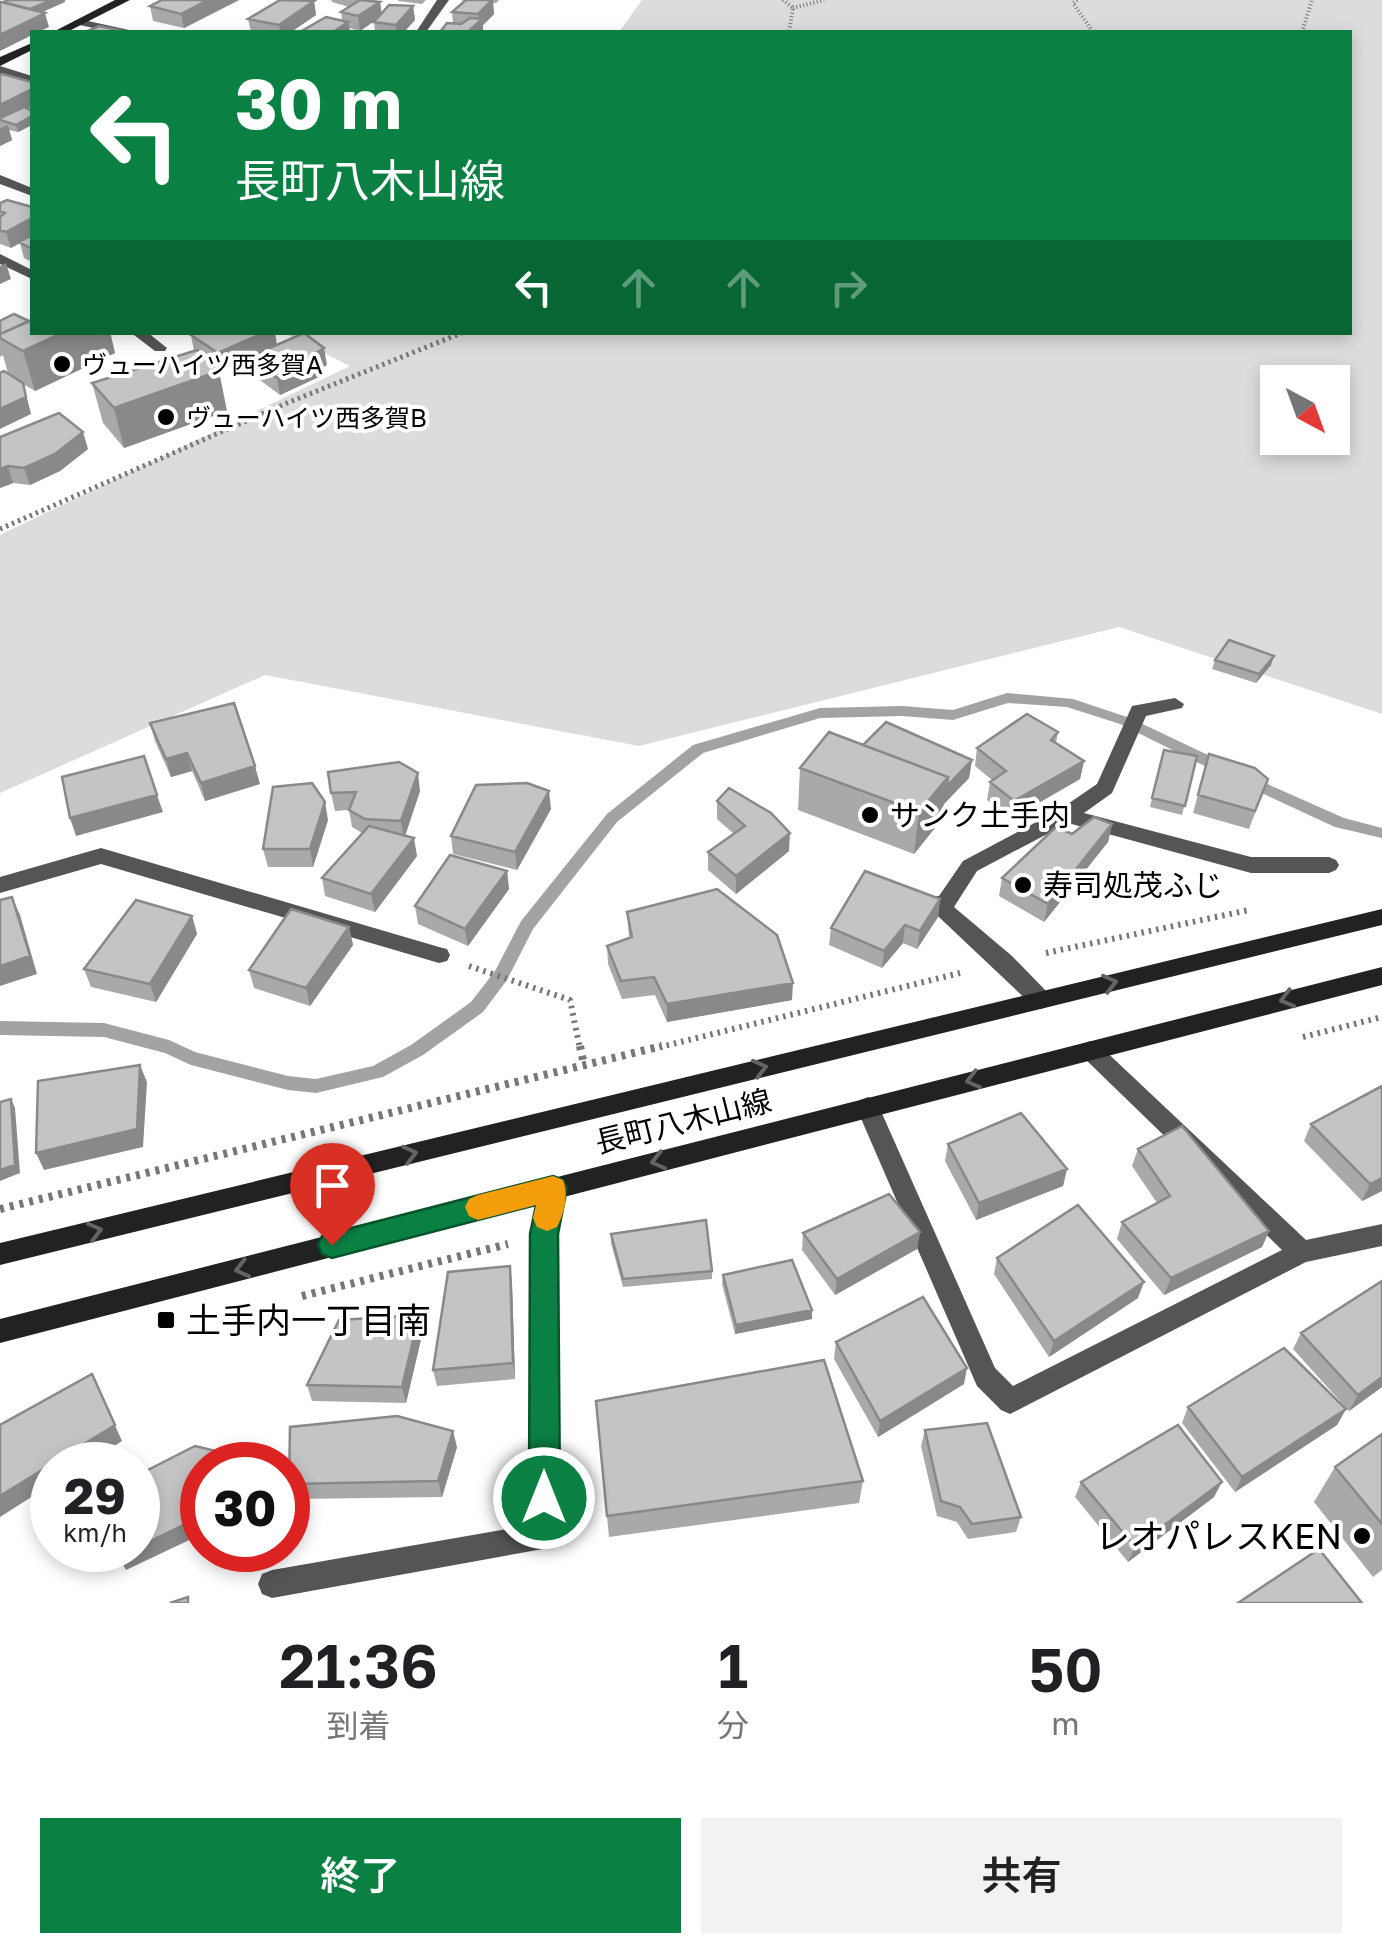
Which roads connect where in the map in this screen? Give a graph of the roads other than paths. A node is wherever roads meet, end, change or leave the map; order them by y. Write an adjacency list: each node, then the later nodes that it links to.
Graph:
1 (124, 0): 3 (street)
2 (443, 0): 6 (street)
3 (79, 22): 4 (street); 5 (street)
4 (63, 30)
5 (117, 30)
6 (422, 30)
7 (30, 47): 8 (street)
8 (0, 62)
9 (0, 70): 10 (street)
10 (30, 79)
11 (0, 179): 12 (street)
12 (30, 191)
13 (0, 258): 14 (street)
14 (30, 274)
15 (141, 335): 16 (street)
16 (160, 348)
17 (1175, 704): 18 (street)
18 (1066, 814): 19 (street); 22 (street)
19 (1329, 865)
20 (0, 885): 24 (street)
21 (913, 892): 22 (street)
22 (944, 906): 26 (street)
23 (1382, 917): 26 (street, one-way to 23)
24 (440, 955)
25 (1382, 976): 27 (street, 長町八木山線, one-way to 27)
26 (1041, 1000): 32 (street, one-way to 26)
27 (1090, 1050): 28 (street, 長町八木山線, one-way to 28); 31 (street)
28 (868, 1107): 29 (street, 長町八木山線, one-way to 29); 31 (street)
29 (553, 1188): 33 (street, 長町八木山線, one-way to 33); 34 (street)
30 (1382, 1235): 31 (street)
31 (1302, 1252)
32 (0, 1254)
33 (0, 1331)
34 (272, 1584)

